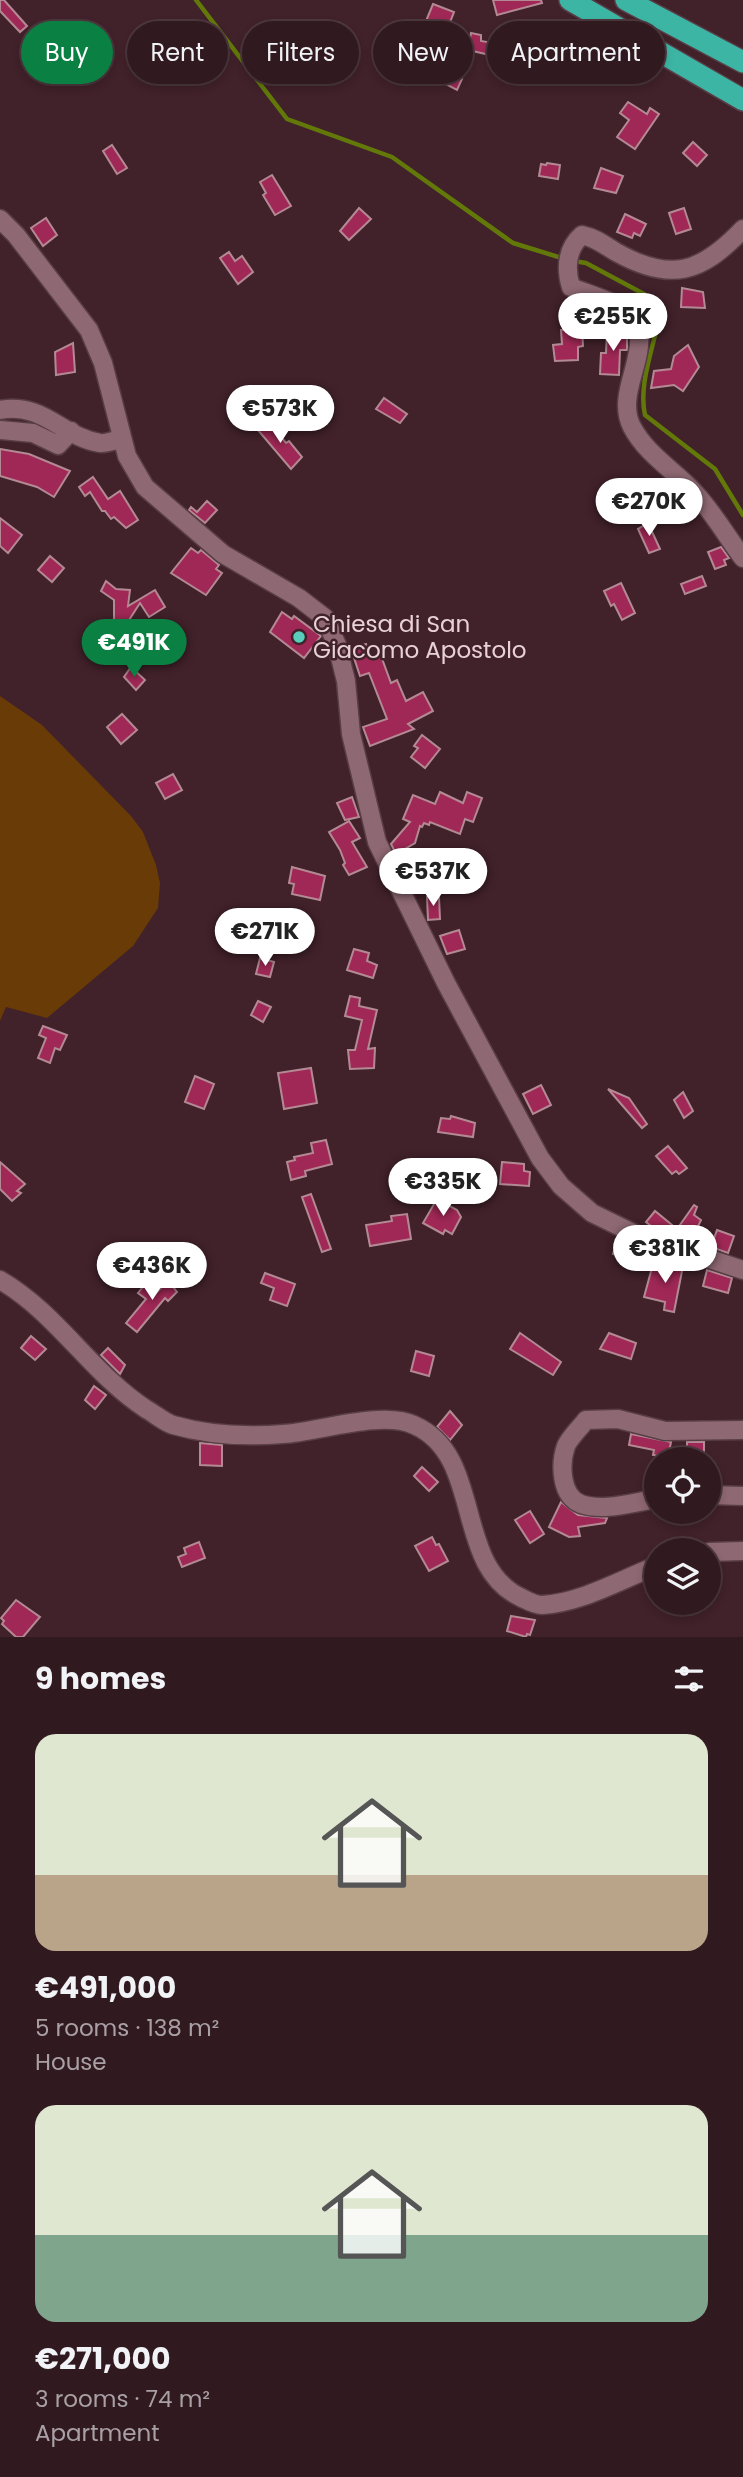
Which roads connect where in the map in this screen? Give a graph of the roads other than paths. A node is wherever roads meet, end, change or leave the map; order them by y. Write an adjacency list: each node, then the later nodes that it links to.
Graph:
1 (570, 0): 4 (highway)
2 (626, 0): 3 (highway)
3 (743, 62)
4 (743, 100)
5 (0, 219): 10 (street)
6 (743, 229): 11 (street)
7 (0, 410): 9 (street)
8 (0, 429): 9 (street)
9 (71, 431): 10 (street)
10 (122, 439): 12 (street)
11 (743, 558)
12 (743, 1270)
13 (0, 1280): 20 (street)
14 (743, 1430): 17 (street)
15 (721, 1495): 16 (street)
16 (743, 1496)
17 (644, 1500)
18 (743, 1551): 19 (street)
19 (721, 1552)
20 (644, 1571)

